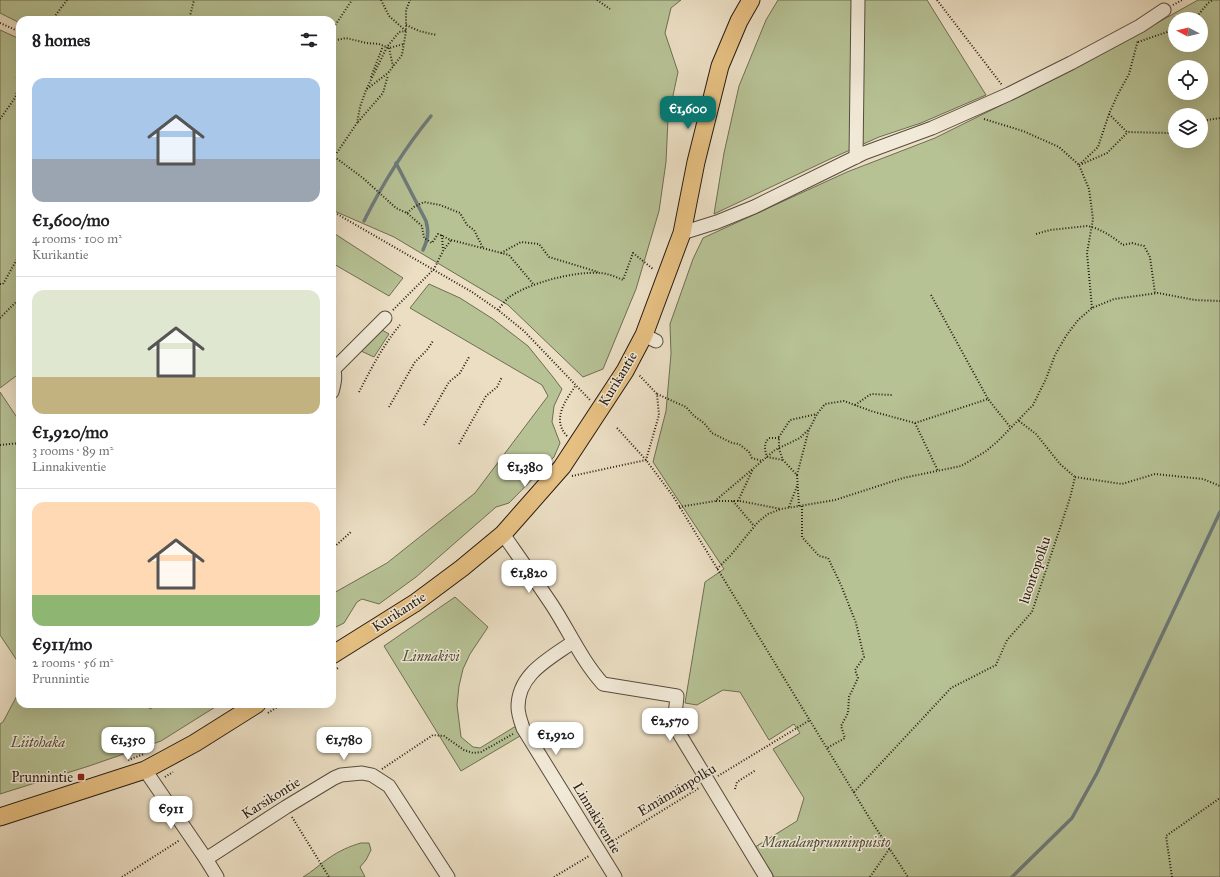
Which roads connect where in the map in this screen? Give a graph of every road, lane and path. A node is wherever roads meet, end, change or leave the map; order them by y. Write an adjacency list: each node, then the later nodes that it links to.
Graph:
1 (67, 0): 14 (path)
2 (194, 0): 15 (path)
3 (352, 0): 17 (path)
4 (381, 0): 21 (path)
5 (410, 0): 18 (path)
6 (597, 0): 11 (path)
7 (751, 0): 50 (main road, Kurikantie)
8 (858, 0): 44 (street)
9 (937, 0): 33 (path)
10 (1213, 0): 13 (path)
11 (610, 9)
12 (1164, 10): 19 (street)
13 (1202, 12)
14 (55, 16)
15 (190, 16)
16 (0, 23): 20 (path)
17 (336, 24)
18 (406, 25): 21 (path); 23 (path)
19 (1140, 26): 25 (path); 33 (street)
20 (16, 30)
21 (406, 31): 26 (path); 28 (path)
22 (1168, 31): 25 (path)
23 (436, 36)
24 (336, 40): 27 (path)
25 (1138, 42): 36 (path)
26 (404, 44): 28 (path); 29 (path)
27 (383, 46): 28 (path); 31 (path)
28 (388, 48): 29 (path); 31 (path)
29 (393, 66): 30 (path)
30 (388, 73): 32 (path); 40 (path)
31 (368, 86): 32 (path)
32 (366, 90): 40 (path)
33 (1009, 94): 35 (street)
34 (16, 95): 38 (path)
35 (966, 112): 44 (street); 46 (path)
36 (1109, 114): 41 (path); 46 (path)
37 (1220, 118): 39 (path)
38 (0, 119)
39 (1208, 120)
40 (357, 123): 43 (path)
41 (1127, 132): 42 (path); 46 (path)
42 (1168, 133)
43 (336, 154)
44 (856, 157): 50 (street)
45 (336, 158): 48 (path)
46 (1079, 165): 49 (path)
47 (336, 213): 58 (path)
48 (407, 213): 52 (path); 54 (path)
49 (1092, 227): 51 (path); 63 (path); 67 (path)
50 (682, 233): 96 (main road, Kurikantie)
51 (1036, 234)
52 (442, 235): 53 (path); 55 (path)
53 (452, 240): 54 (path); 55 (path)
54 (483, 248): 56 (path)
55 (443, 251): 58 (path)
56 (501, 253): 60 (path); 62 (path)
57 (16, 261): 61 (path)
58 (434, 269): 68 (path); 70 (path)
59 (656, 272): 60 (path)
60 (601, 273): 62 (path)
61 (0, 284)
62 (534, 285): 68 (path)
63 (1155, 293): 65 (path); 67 (path)
64 (930, 295): 81 (path)
65 (1220, 301)
66 (16, 302): 69 (path)
67 (1092, 308): 86 (path)
68 (498, 310): 77 (path)
69 (0, 318)
70 (385, 318): 74 (street)
71 (400, 325): 78 (path)
72 (433, 341): 84 (path)
73 (469, 358): 88 (path)
74 (336, 365)
75 (637, 373): 79 (path)
76 (502, 378): 94 (path)
77 (576, 385): 82 (path); 96 (path)
78 (359, 392)
79 (657, 394): 99 (path); 101 (path)
80 (892, 395): 83 (path)
81 (988, 399): 87 (path); 91 (path)
82 (592, 403)
83 (855, 405): 85 (path); 87 (path)
84 (389, 407)
85 (817, 414): 90 (path); 92 (path)
86 (1019, 421): 91 (path); 106 (path)
87 (916, 423): 104 (path)
88 (424, 425)
89 (617, 428): 99 (path)
90 (810, 428): 97 (path); 105 (path)
91 (1011, 428): 104 (path)
92 (779, 438): 97 (path); 98 (path)
93 (16, 443): 95 (path)
94 (459, 444)
95 (0, 445)
96 (576, 446): 118 (main road, Kurikantie)
97 (778, 449): 98 (path); 100 (path)
98 (767, 457): 100 (path); 101 (path)
99 (646, 460): 103 (path); 112 (path)
100 (782, 460): 105 (path)
101 (762, 461): 102 (path)
102 (754, 468): 109 (path); 111 (path)
103 (573, 471)
104 (938, 471): 113 (path)
105 (797, 476): 107 (path)
106 (1076, 477): 108 (path); 134 (path, luontopolku)
107 (798, 484): 113 (path); 114 (path)
108 (1220, 486)
109 (714, 501): 110 (path); 112 (path)
110 (733, 501): 111 (path); 116 (path)
111 (738, 501): 115 (path)
112 (679, 506): 120 (path)
113 (800, 506): 114 (path); 126 (path)
114 (789, 507): 115 (path)
115 (781, 509): 116 (path)
116 (754, 526): 120 (path)
117 (352, 531): 119 (path)
118 (503, 534): 121 (street); 122 (main road, Kurikantie)
119 (336, 545)
120 (717, 569): 124 (path)
121 (573, 642): 125 (street, Linnakiventie); 132 (street)
122 (336, 660)
123 (251, 708): 129 (main road)
124 (810, 720): 126 (path); 132 (path, Emännänpolku)
125 (523, 728): 131 (path); 140 (street, Linnakiventie)
126 (827, 748): 134 (path)
127 (149, 752): 128 (path)
128 (127, 760)
129 (145, 770): 137 (main road); 138 (street)
130 (756, 770): 133 (path)
131 (372, 775): 136 (street, Karsikontie); 145 (street, Karsikontie)
132 (709, 782): 140 (path, Emännänpolku); 148 (street)
133 (734, 789)
134 (854, 792): 139 (path)
135 (1220, 798): 151 (path)
136 (286, 807): 141 (street, Karsikontie); 144 (path)
137 (0, 817)
138 (189, 835): 141 (street); 142 (path)
139 (890, 848): 149 (path); 150 (path)
140 (598, 850): 146 (path, Emännänpolku); 147 (street, Linnakiventie)
141 (206, 859): 143 (street)
142 (122, 877)
143 (217, 877)
144 (329, 877)
145 (448, 877)
146 (554, 877)
147 (614, 877)
148 (766, 877)
149 (870, 877)
150 (908, 877)
151 (1172, 877)

